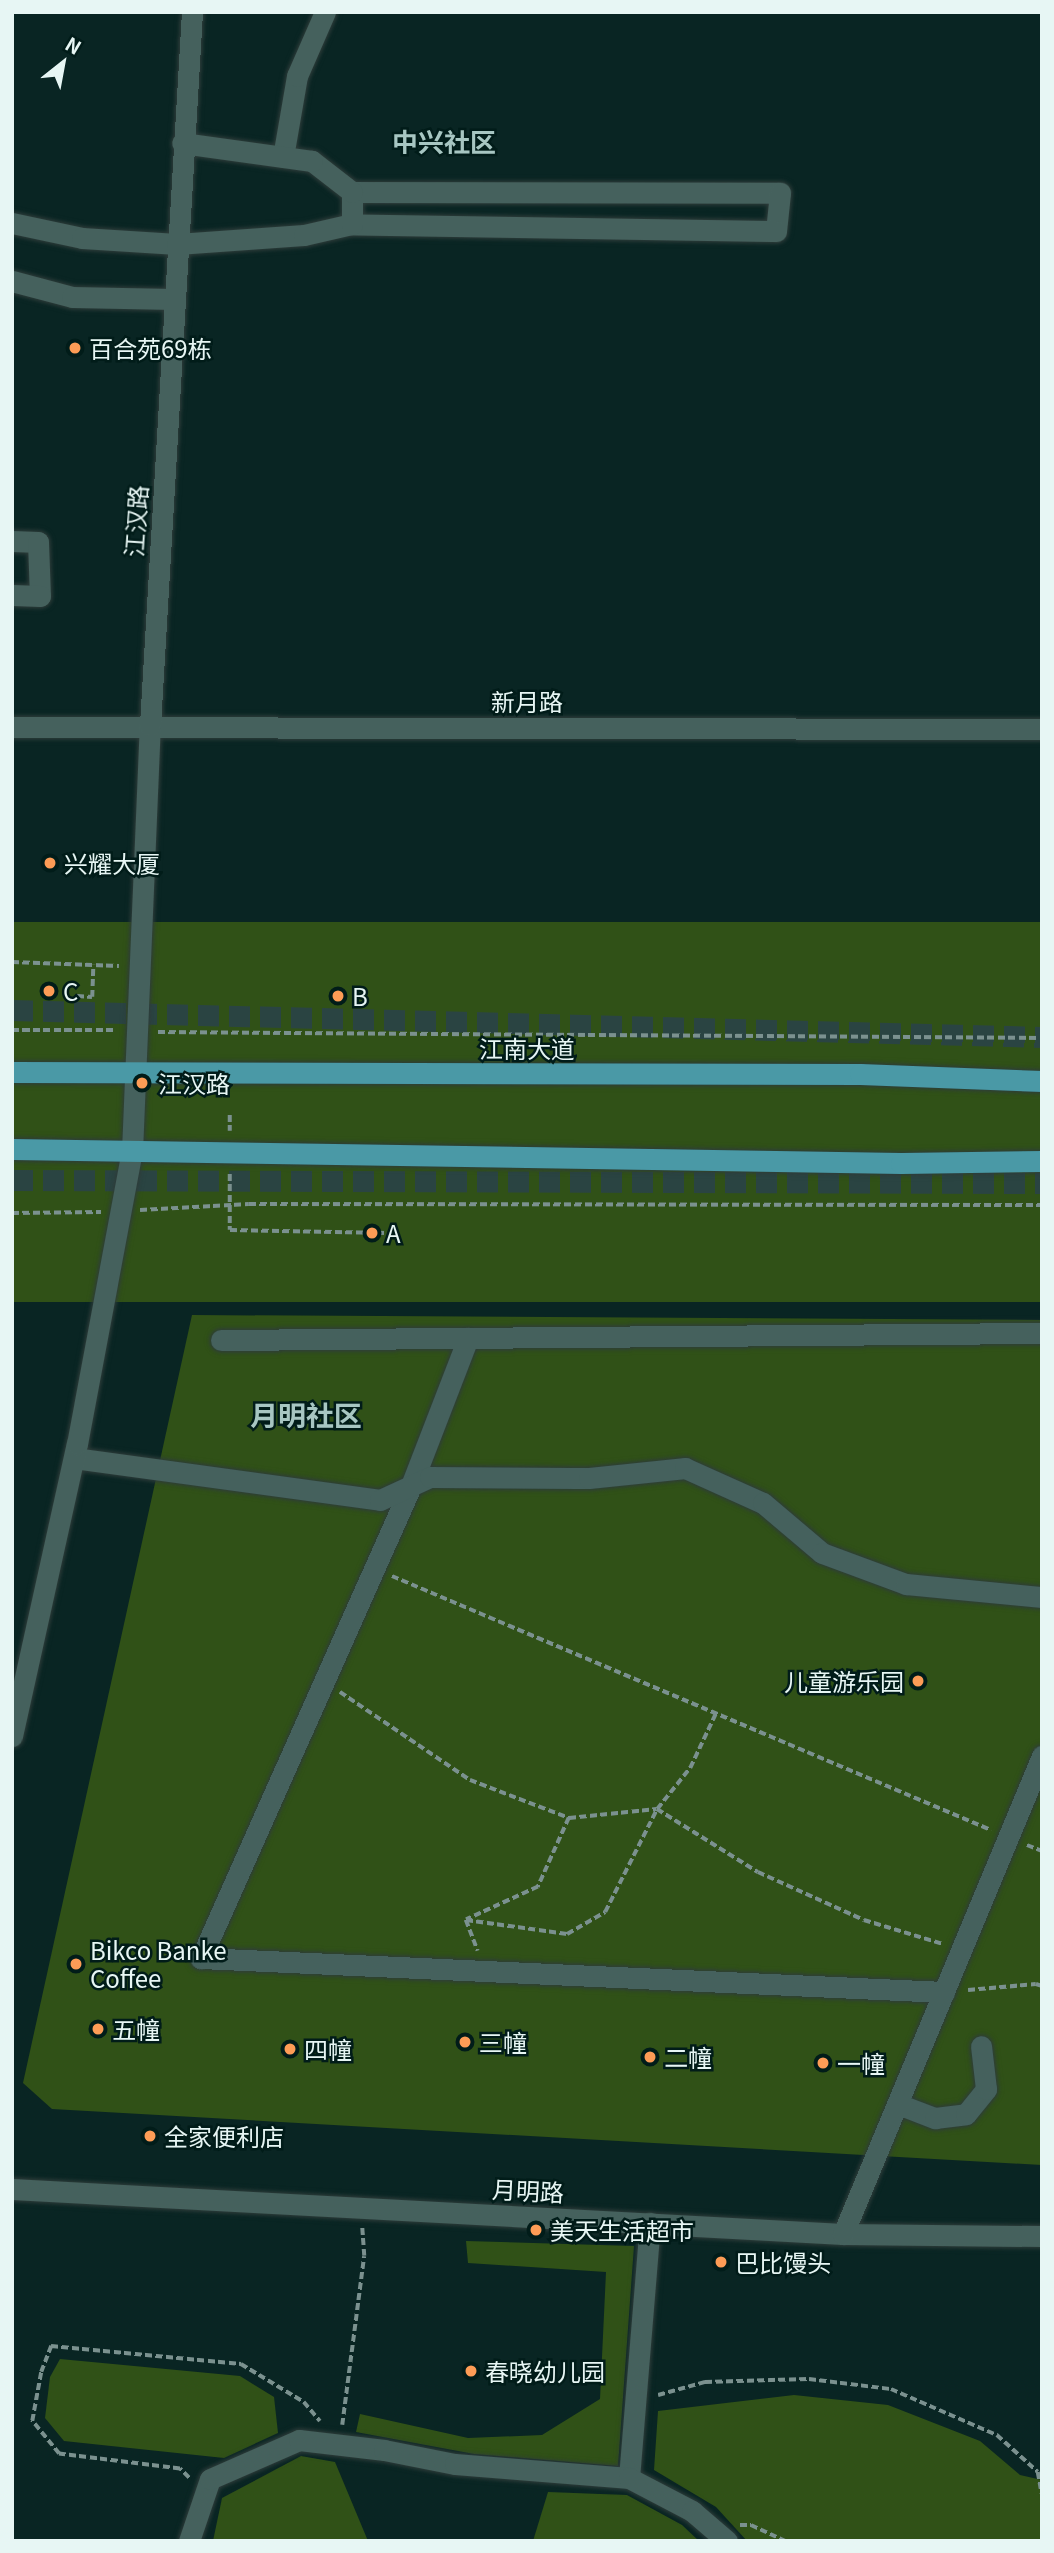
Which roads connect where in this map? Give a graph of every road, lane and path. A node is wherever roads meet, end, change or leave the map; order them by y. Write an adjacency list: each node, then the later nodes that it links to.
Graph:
1 (192, 12): 3 (street, 江汉路)
2 (325, 12): 4 (street)
3 (182, 143): 4 (street); 8 (street, 江汉路)
4 (283, 157): 5 (street)
5 (352, 192): 7 (street); 7 (street)
6 (12, 223): 8 (street)
7 (352, 224): 8 (street)
8 (177, 244): 10 (street, 江汉路)
9 (12, 281): 10 (street)
10 (174, 299): 13 (street, 江汉路)
11 (12, 541): 12 (street)
12 (12, 595)
13 (150, 725): 14 (street, 新月路); 15 (street, 新月路); 18 (street, 江汉路)
14 (12, 727)
15 (1042, 729)
16 (12, 962): 17 (path)
17 (93, 965): 18 (path); 19 (path)
18 (139, 967): 21 (street, 江汉路)
19 (77, 996)
20 (12, 1030): 21 (path)
21 (137, 1031): 22 (path); 24 (street, 江汉路)
22 (1042, 1038)
23 (12, 1072): 24 (main road, 江南大道)
24 (135, 1074): 25 (main road, 江南大道); 29 (street, 江汉路)
25 (1042, 1081)
26 (230, 1115): 27 (path)
27 (230, 1141)
28 (12, 1149): 29 (main road)
29 (132, 1151): 30 (main road); 33 (street, 江汉路)
30 (1042, 1161)
31 (230, 1167): 35 (path)
32 (1042, 1205): 33 (path)
33 (121, 1211): 34 (path); 39 (street, 江汉路)
34 (12, 1213)
35 (387, 1233)
36 (1042, 1333): 37 (street)
37 (468, 1338): 38 (street); 40 (street)
38 (221, 1340)
39 (74, 1458): 40 (street); 45 (street, 江汉路)
40 (411, 1486): 41 (street); 42 (street)
41 (374, 1568): 43 (street); 44 (path)
42 (1042, 1597)
43 (324, 1681): 48 (path); 53 (street)
44 (716, 1713): 47 (path); 49 (path)
45 (12, 1736)
46 (1042, 1756): 49 (street)
47 (657, 1809): 48 (path); 51 (path); 52 (path)
48 (569, 1818): 51 (path)
49 (1008, 1837): 50 (path); 52 (street)
50 (1042, 1852)
51 (466, 1920): 53 (path)
52 (962, 1948): 55 (street)
53 (474, 1971): 55 (street)
54 (1042, 1986): 55 (path)
55 (944, 1992): 57 (street)
56 (981, 2046): 57 (street)
57 (898, 2104): 61 (street)
58 (12, 2189): 59 (street, 月明路)
59 (361, 2208): 60 (street, 月明路); 64 (path)
60 (650, 2223): 61 (street, 月明路); 63 (street)
61 (844, 2234): 62 (street, 月明路)
62 (1042, 2235)
63 (635, 2402): 65 (street); 67 (path)
64 (339, 2445): 65 (street); 66 (street); 66 (path)
65 (629, 2478): 68 (street)
66 (205, 2494): 69 (street)
67 (1042, 2494)
68 (710, 2526): 70 (street); 71 (path)
69 (189, 2541)
70 (727, 2541)
71 (785, 2541)

